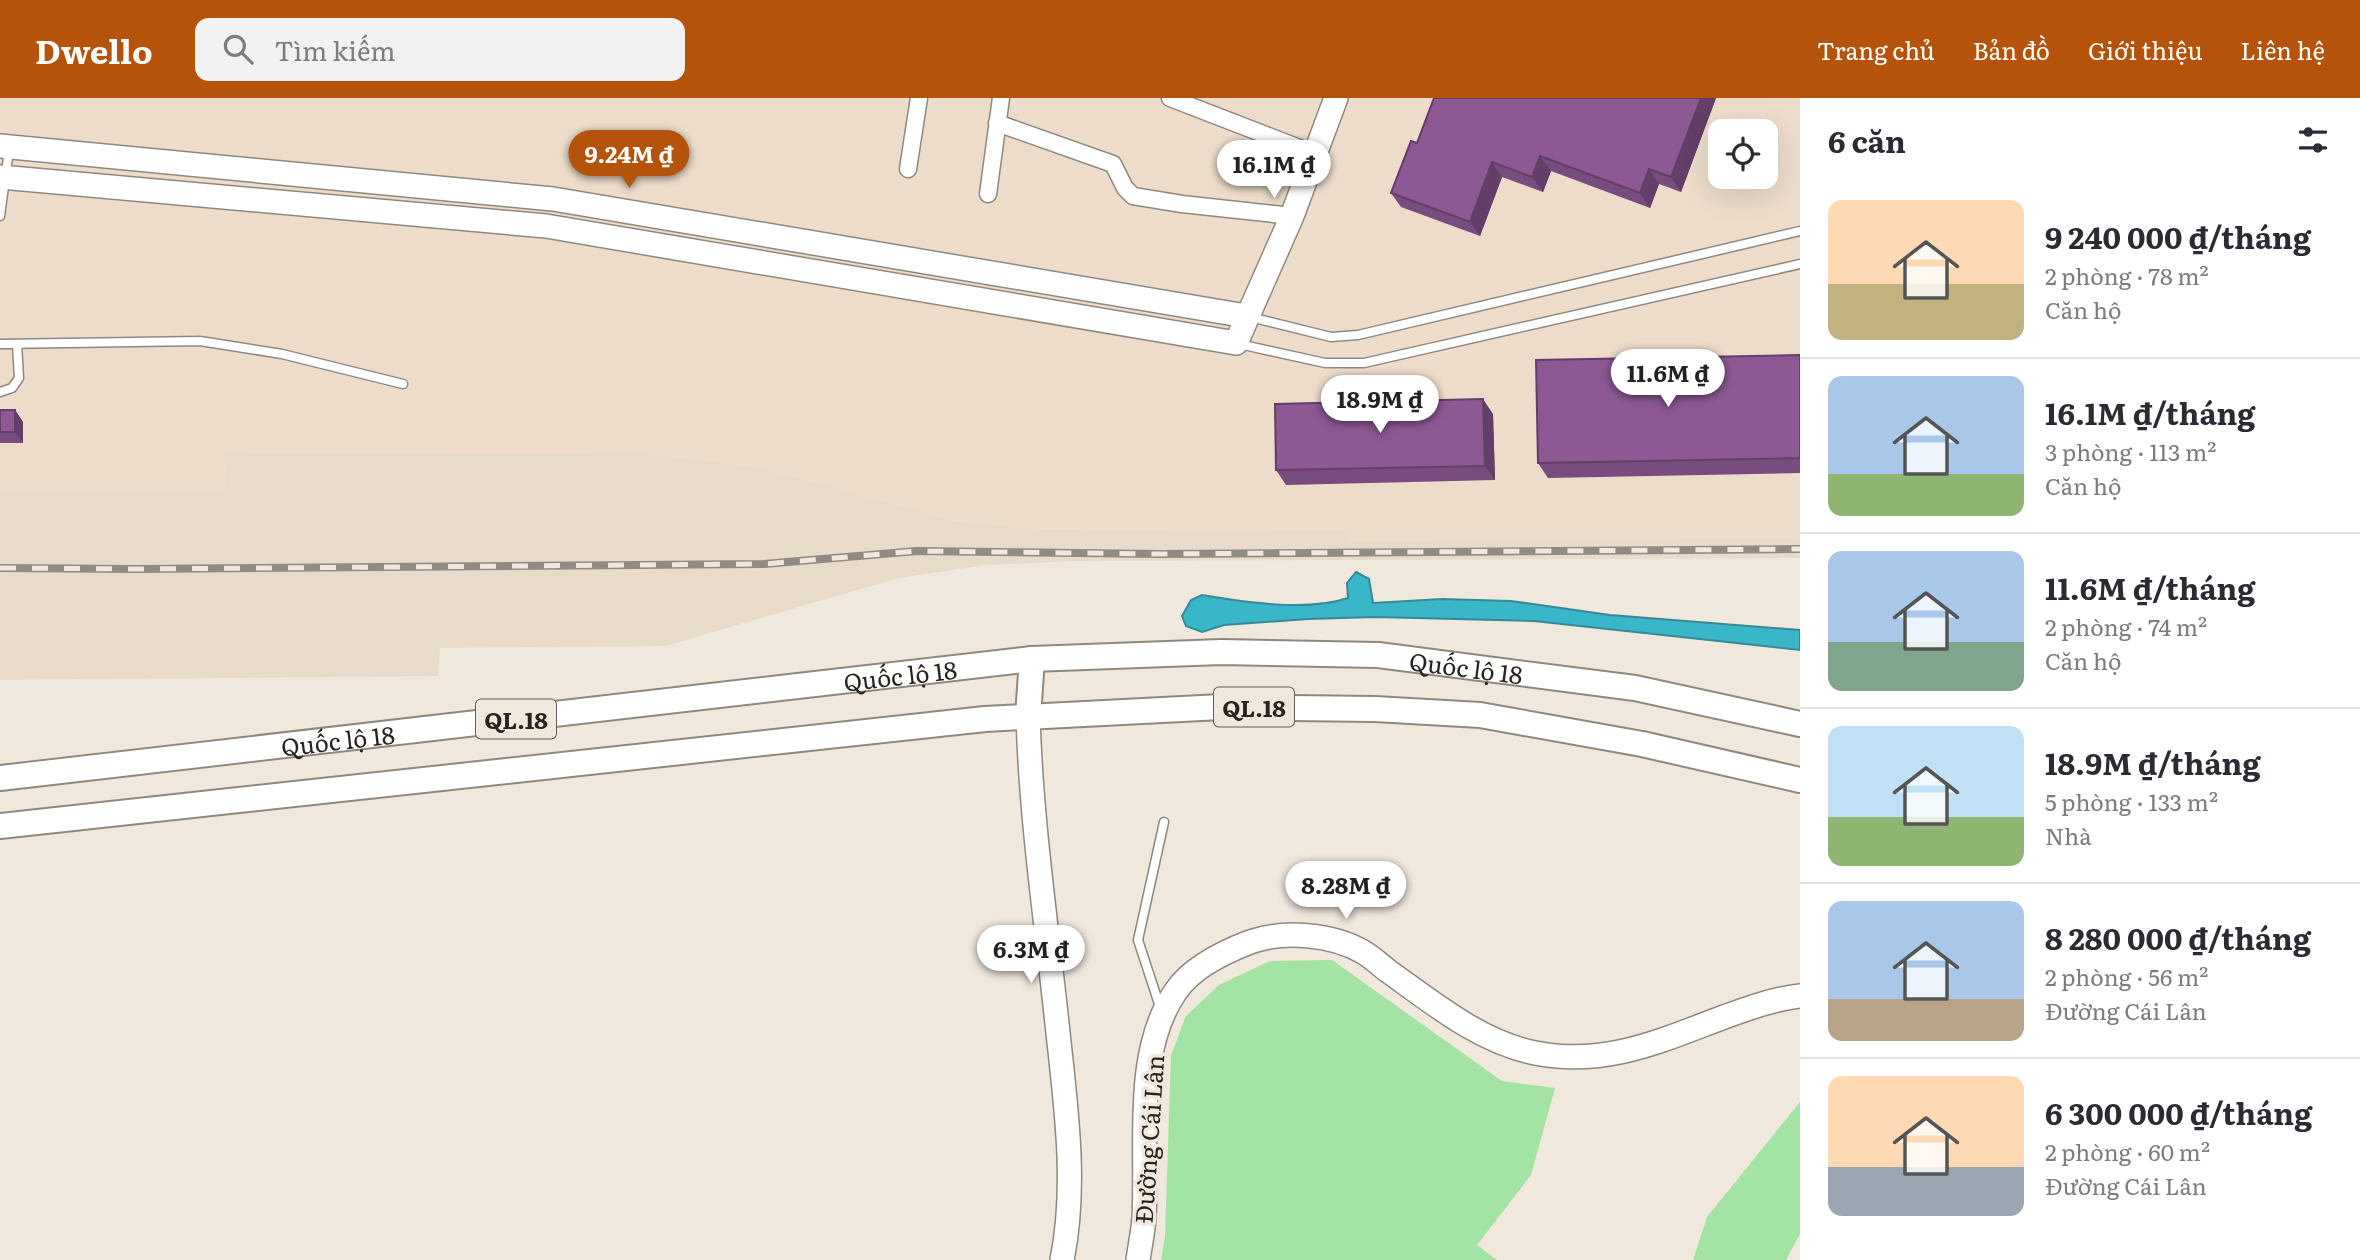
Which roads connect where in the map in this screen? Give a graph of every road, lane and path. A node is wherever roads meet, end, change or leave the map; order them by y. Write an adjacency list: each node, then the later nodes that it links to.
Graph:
1 (919, 98): 8 (street)
2 (1001, 98): 5 (street)
3 (1171, 98): 7 (street)
4 (1336, 98): 7 (main road)
5 (997, 123): 10 (street); 12 (street)
6 (5, 147): 9 (lane); 15 (main road)
7 (1315, 154): 12 (main road)
8 (908, 169)
9 (2, 177): 11 (lane); 16 (main road)
10 (988, 194)
11 (0, 216)
12 (1292, 216): 15 (main road)
13 (1800, 231): 15 (lane)
14 (1800, 264): 16 (lane)
15 (1246, 316): 16 (main road)
16 (1236, 343)
17 (0, 344): 18 (lane)
18 (17, 344): 19 (lane); 20 (lane)
19 (404, 384)
20 (0, 392)
21 (1032, 659): 22 (main road); 23 (main road, Quốc lộ 18 / QL.18); 24 (main road, Quốc lộ 18 / QL.18)
22 (1028, 716): 25 (main road, Quốc lộ 18 / QL.18); 27 (main road, Quốc lộ 18 / QL.18); 30 (main road)
23 (1800, 724)
24 (0, 778)
25 (1800, 779)
26 (1164, 822): 29 (lane)
27 (0, 826)
28 (1800, 996): 29 (main road, Đường Cái Lân)
29 (1162, 1016): 31 (main road, Đường Cái Lân)
30 (1062, 1260)
31 (1138, 1260)

